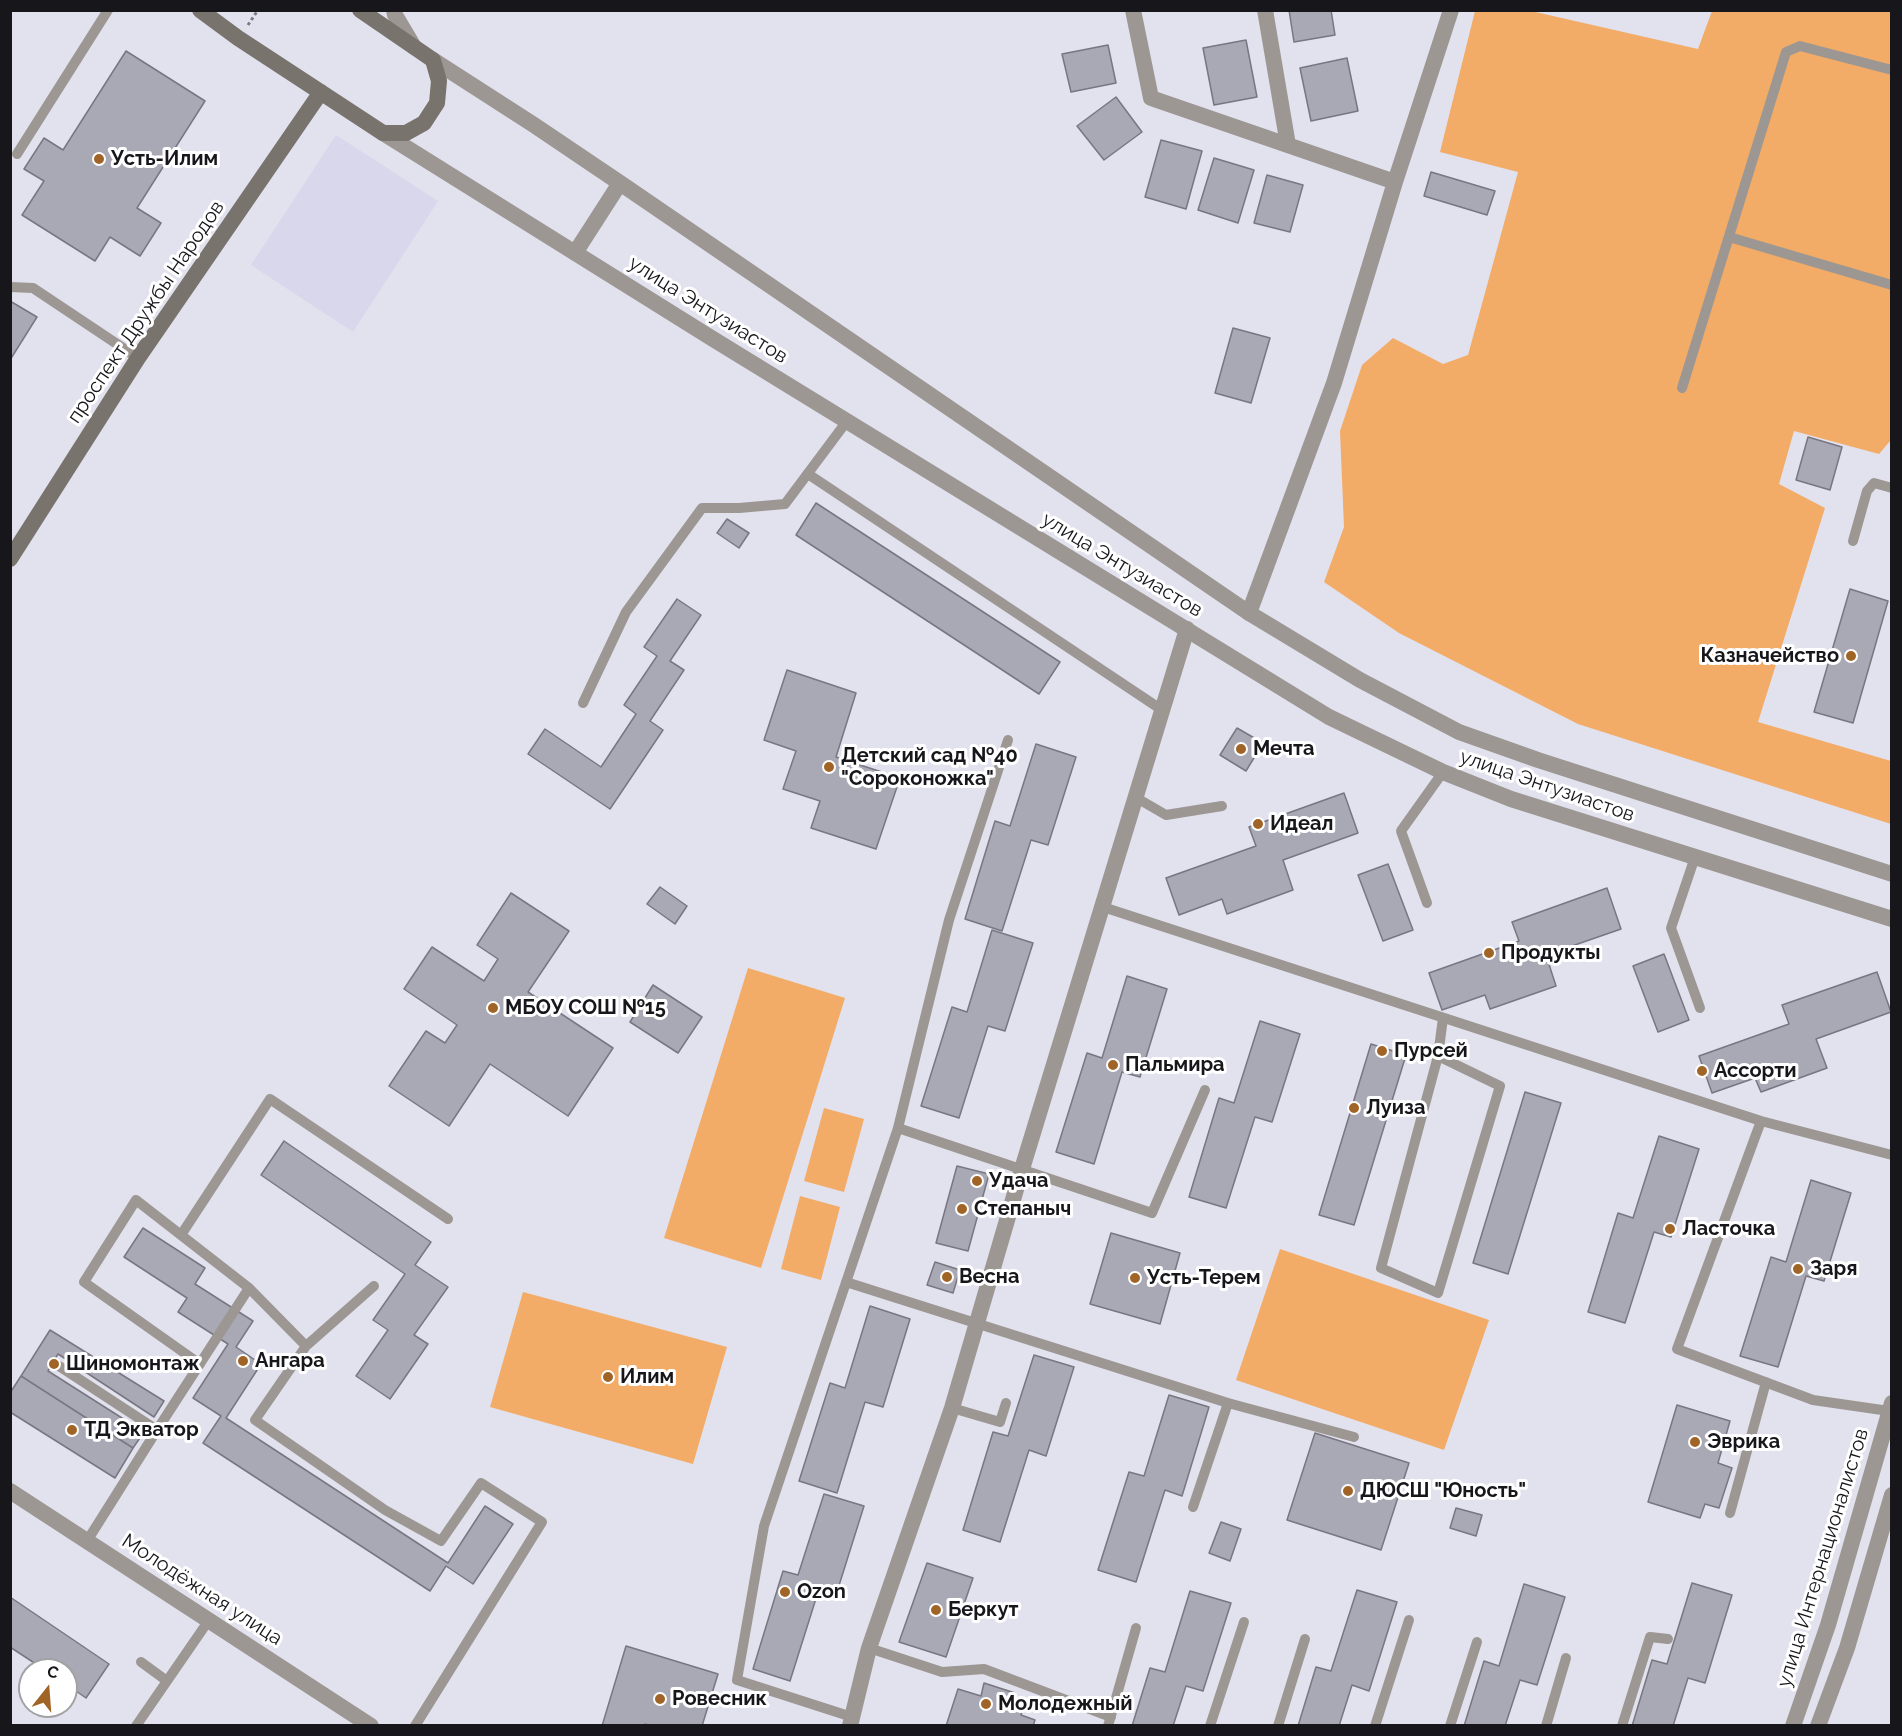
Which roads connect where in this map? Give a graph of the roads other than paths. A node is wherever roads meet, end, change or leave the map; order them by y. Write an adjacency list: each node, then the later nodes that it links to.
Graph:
1 (108, 10): 15 (lane)
2 (200, 10): 8 (main road)
3 (360, 10): 9 (main road)
4 (394, 10): 9 (street)
5 (1133, 10): 14 (street)
6 (1265, 10): 14 (street)
7 (1451, 10): 16 (street)
8 (216, 17): 12 (main road)
9 (414, 46): 10 (main road)
10 (433, 60): 13 (main road); 17 (street, улица Энтузиастов)
11 (1892, 70): 18 (lane)
12 (321, 92): 13 (main road); 22 (main road, проспект Дружбы Народов)
13 (383, 133): 19 (street, улица Энтузиастов)
14 (1288, 145): 16 (street)
15 (16, 154)
16 (1395, 182): 29 (street)
17 (620, 183): 19 (street); 29 (street, улица Энтузиастов)
18 (1729, 237): 20 (lane); 23 (lane)
19 (575, 253): 24 (street, улица Энтузиастов)
20 (1892, 285)
21 (10, 287): 22 (lane)
22 (138, 358): 28 (main road, проспект Дружбы Народов)
23 (1682, 388)
24 (847, 421): 25 (lane); 30 (street, улица Энтузиастов)
25 (808, 474): 31 (lane); 32 (lane)
26 (1892, 488): 27 (lane)
27 (1853, 541)
28 (10, 559)
29 (1250, 613): 38 (street, улица Энтузиастов)
30 (1187, 629): 32 (street); 34 (street, улица Энтузиастов)
31 (583, 703)
32 (1162, 710): 35 (street)
33 (1008, 740): 47 (lane)
34 (1443, 772): 37 (street, улица Энтузиастов); 39 (lane)
35 (1135, 797): 36 (lane); 40 (street)
36 (1222, 806)
37 (1695, 857): 41 (street, улица Энтузиастов); 42 (lane)
38 (1892, 874)
39 (1427, 903)
40 (1103, 907): 43 (lane); 49 (street)
41 (1892, 920)
42 (1700, 1008)
43 (1443, 1018): 44 (lane); 46 (lane)
44 (1438, 1056): 44 (lane)
45 (1205, 1090): 49 (lane)
46 (1761, 1121): 48 (lane); 59 (lane)
47 (898, 1128): 49 (lane); 52 (lane)
48 (1892, 1155)
49 (1022, 1169): 55 (street)
50 (448, 1219): 51 (lane)
51 (181, 1235): 54 (lane); 57 (lane)
52 (846, 1282): 55 (lane); 82 (lane)
53 (374, 1286): 56 (lane)
54 (249, 1288): 56 (lane); 57 (lane)
55 (977, 1324): 61 (lane); 63 (street)
56 (306, 1346): 86 (lane)
57 (200, 1364): 64 (lane)
58 (59, 1366): 64 (lane)
59 (1766, 1382): 62 (lane); 69 (lane)
60 (1006, 1403): 63 (lane)
61 (1228, 1403): 65 (lane); 68 (lane)
62 (1890, 1407): 93 (street, улица Интернационалистов)
63 (952, 1408): 78 (street)
64 (157, 1430): 70 (lane)
65 (1354, 1437)
66 (10, 1491): 70 (street, Молодёжная улица)
67 (1892, 1495): 94 (street)
68 (1193, 1507)
69 (1730, 1513)
70 (87, 1541): 71 (street, Молодёжная улица)
71 (210, 1620): 81 (lane); 85 (street, Молодёжная улица)
72 (1409, 1620): 89 (lane)
73 (1244, 1622): 87 (lane)
74 (1136, 1628): 83 (lane)
75 (1305, 1639): 88 (lane)
76 (1668, 1639): 92 (lane)
77 (1477, 1642): 90 (lane)
78 (869, 1648): 82 (street); 83 (lane)
79 (1566, 1658): 91 (lane)
80 (141, 1662): 81 (lane)
81 (167, 1681): 84 (lane)
82 (851, 1721)
83 (1109, 1721)
84 (136, 1725)
85 (371, 1725)
86 (415, 1725)
87 (1210, 1725)
88 (1278, 1725)
89 (1375, 1725)
90 (1450, 1725)
91 (1546, 1725)
92 (1622, 1725)
93 (1793, 1725)
94 (1818, 1725)

